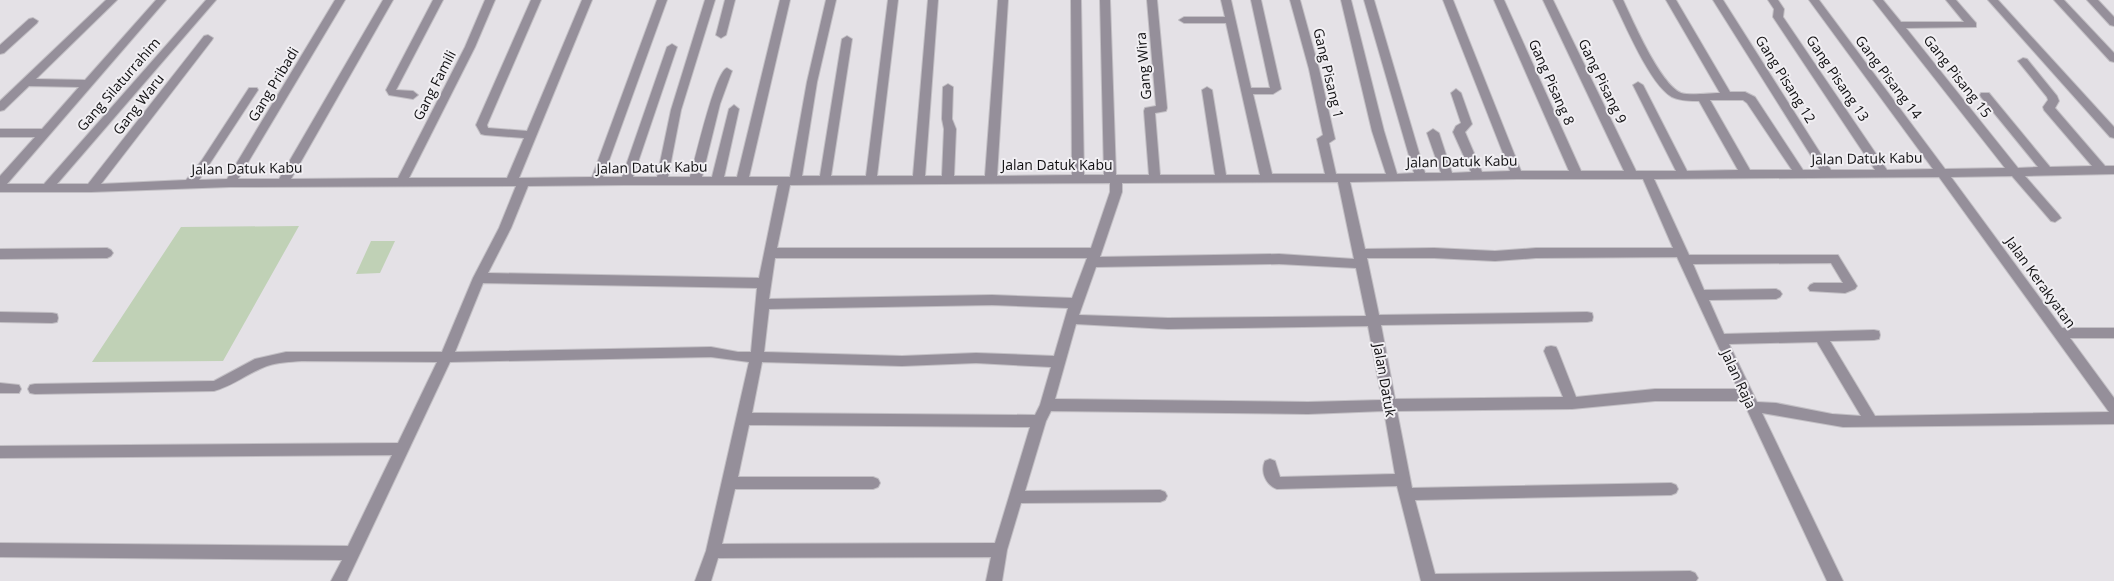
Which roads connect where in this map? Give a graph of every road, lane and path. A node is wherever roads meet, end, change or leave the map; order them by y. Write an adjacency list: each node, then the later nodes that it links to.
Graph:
1 (112, 0): 52 (street)
2 (161, 0): 53 (street)
3 (211, 0): 112 (street, Gang Silaturrahim)
4 (340, 0): 102 (street, Gang Pribadi)
5 (388, 0): 103 (street)
6 (438, 0): 60 (street)
7 (490, 0): 98 (street, Gang Famili)
8 (536, 0): 70 (street)
9 (587, 0): 70 (street)
10 (662, 0): 105 (street)
11 (710, 0): 107 (street)
12 (730, 0): 44 (street)
13 (785, 0): 96 (street)
14 (831, 0): 111 (street)
15 (893, 0): 97 (street)
16 (933, 0): 86 (street)
17 (1003, 0): 91 (street)
18 (1076, 0): 92 (street)
19 (1105, 0): 108 (street)
20 (1152, 0): 93 (street, Gang Wira)
21 (1226, 0): 40 (street)
22 (1256, 0): 58 (street)
23 (1295, 0): 88 (street, Gang Pisang 1)
24 (1346, 0): 89 (street)
25 (1369, 0): 90 (street)
26 (1448, 0): 79 (street)
27 (1499, 0): 80 (street, Gang Pisang 8)
28 (1548, 0): 81 (street, Gang Pisang 9)
29 (1618, 0): 62 (street)
30 (1672, 0): 63 (street)
31 (1718, 0): 77 (street, Gang Pisang 12)
32 (1773, 0): 78 (street, Gang Pisang 13)
33 (1814, 0): 74 (street, Gang Pisang 14)
34 (1878, 0): 43 (street, Gang Pisang 15)
35 (1951, 0): 43 (street)
36 (1993, 0): 69 (street)
37 (2059, 0): 49 (street)
38 (2092, 0): 42 (street)
39 (1184, 20): 40 (street)
40 (1231, 20): 58 (street)
41 (33, 21): 48 (street)
42 (2114, 23)
43 (1898, 25): 72 (street, Gang Pisang 15)
44 (721, 35)
45 (208, 38): 114 (street, Gang Waru)
46 (847, 39): 101 (street)
47 (672, 47): 106 (street)
48 (0, 51)
49 (2114, 59)
50 (2023, 61): 71 (street)
51 (727, 71): 99 (street)
52 (26, 82): 53 (street); 64 (street)
53 (87, 84): 67 (street)
54 (1638, 85): 83 (street)
55 (948, 87): 87 (street)
56 (253, 90): 110 (street)
57 (1207, 90): 94 (street)
58 (1247, 91): 95 (street)
59 (1456, 93): 84 (street)
60 (413, 95)
61 (1985, 95): 73 (street)
62 (1702, 96): 63 (street); 75 (street)
63 (1727, 96): 76 (street)
64 (0, 107)
65 (734, 109): 100 (street)
66 (0, 133): 67 (street)
67 (44, 133): 109 (street)
68 (1433, 133): 85 (street)
69 (2114, 134)
70 (531, 135): 104 (street)
71 (2108, 170): 73 (street, Jalan Datuk Kabu)
72 (2014, 171): 73 (street, Jalan Datuk Kabu); 74 (street, Jalan Datuk Kabu); 115 (street, Gang Pisang 15)
73 (2047, 171)
74 (1941, 172): 78 (street, Jalan Datuk Kabu); 134 (street, Jalan Kerakyatan)
75 (1746, 174): 76 (street, Jalan Datuk Kabu); 83 (street, Jalan Datuk Kabu)
76 (1800, 174): 77 (street, Jalan Datuk Kabu)
77 (1828, 174): 78 (street, Jalan Datuk Kabu)
78 (1884, 174)
79 (1517, 175): 80 (street, Jalan Datuk Kabu); 84 (street, Jalan Datuk Kabu)
80 (1578, 175): 81 (street, Jalan Datuk Kabu)
81 (1632, 175): 82 (street, Jalan Datuk Kabu)
82 (1647, 175): 83 (street, Jalan Datuk Kabu); 119 (street, Jalan Raja)
83 (1684, 175)
84 (1478, 176): 85 (street, Jalan Datuk Kabu)
85 (1448, 177): 90 (street, Jalan Datuk Kabu)
86 (919, 178): 87 (street, Jalan Datuk Kabu); 97 (street, Jalan Datuk Kabu)
87 (948, 178): 91 (street, Jalan Datuk Kabu)
88 (1337, 178): 89 (street, Jalan Datuk Kabu); 95 (street, Jalan Datuk Kabu); 121 (street, Jalan Datuk)
89 (1393, 178): 90 (street, Jalan Datuk Kabu)
90 (1420, 178)
91 (991, 179): 92 (street, Jalan Datuk Kabu)
92 (1078, 179): 108 (street, Jalan Datuk Kabu)
93 (1155, 179): 94 (street, Jalan Datuk Kabu); 108 (street, Jalan Datuk Kabu)
94 (1221, 179): 95 (street, Jalan Datuk Kabu)
95 (1268, 179)
96 (742, 180): 100 (street, Jalan Datuk Kabu); 111 (street, Jalan Datuk Kabu)
97 (871, 180): 101 (street, Jalan Datuk Kabu)
98 (402, 181): 103 (street, Jalan Datuk Kabu); 104 (street, Jalan Datuk Kabu)
99 (695, 181): 100 (street, Jalan Datuk Kabu); 107 (street, Jalan Datuk Kabu)
100 (718, 181)
101 (825, 181): 111 (street, Jalan Datuk Kabu)
102 (230, 182): 103 (street, Jalan Datuk Kabu); 110 (street, Jalan Datuk Kabu)
103 (283, 182)
104 (518, 182): 105 (street, Jalan Datuk Kabu); 122 (street)
105 (596, 182): 106 (street, Jalan Datuk Kabu)
106 (626, 182): 107 (street, Jalan Datuk Kabu)
107 (661, 182)
108 (1115, 182): 120 (street)
109 (0, 184)
110 (190, 184): 114 (street, Jalan Datuk Kabu)
111 (786, 185): 117 (street)
112 (48, 187): 113 (street, Jalan Datuk Kabu); 114 (street, Jalan Datuk Kabu)
113 (0, 188)
114 (91, 188)
115 (2055, 218)
116 (107, 253): 118 (street)
117 (771, 253): 120 (street); 123 (street)
118 (0, 254)
119 (1684, 256): 121 (street); 124 (street); 125 (street, Jalan Raja)
120 (1094, 258): 121 (street); 127 (street)
121 (1361, 259): 133 (street, Jalan Datuk)
122 (479, 278): 123 (street); 141 (street)
123 (764, 283): 128 (street)
124 (1814, 288)
125 (1700, 294): 126 (street); 138 (street, Jalan Raja)
126 (1776, 294)
127 (1076, 303): 128 (street); 132 (street)
128 (763, 304): 140 (street)
129 (0, 317): 131 (street)
130 (1587, 317): 133 (street)
131 (52, 318)
132 (1072, 319): 133 (street); 142 (street)
133 (1374, 321): 147 (street, Jalan Datuk)
134 (2059, 333): 135 (street); 149 (street, Jalan Kerakyatan)
135 (2114, 333)
136 (1874, 335): 137 (street)
137 (1821, 337): 138 (street); 153 (street)
138 (1721, 339): 144 (street, Jalan Raja)
139 (1552, 351): 145 (street)
140 (756, 356): 141 (street); 142 (street); 151 (street)
141 (446, 357): 143 (street); 154 (street)
142 (1060, 362): 146 (street)
143 (34, 389)
144 (1746, 395): 145 (street); 148 (street, Jalan Raja)
145 (1572, 403): 147 (street)
146 (1047, 405): 147 (street); 152 (street)
147 (1390, 405): 159 (street, Jalan Datuk)
148 (1753, 408): 153 (street); 172 (street, Jalan Raja)
149 (2114, 410)
150 (2114, 418): 153 (street)
151 (744, 419): 152 (street); 157 (street)
152 (1039, 421): 162 (street)
153 (1871, 421)
154 (402, 449): 155 (street); 166 (street)
155 (0, 452)
156 (1270, 465): 159 (street)
157 (729, 483): 158 (street); 165 (street)
158 (873, 483)
159 (1405, 487): 160 (street); 171 (street, Jalan Datuk)
160 (1672, 489)
161 (1160, 496): 162 (street)
162 (1017, 497): 164 (street)
163 (0, 550): 166 (street)
164 (1000, 550): 165 (street); 170 (street)
165 (713, 551): 169 (street)
166 (352, 553): 168 (street)
167 (1690, 578): 171 (street)
168 (339, 581)
169 (704, 581)
170 (994, 581)
171 (1429, 581)
172 (1835, 581)

